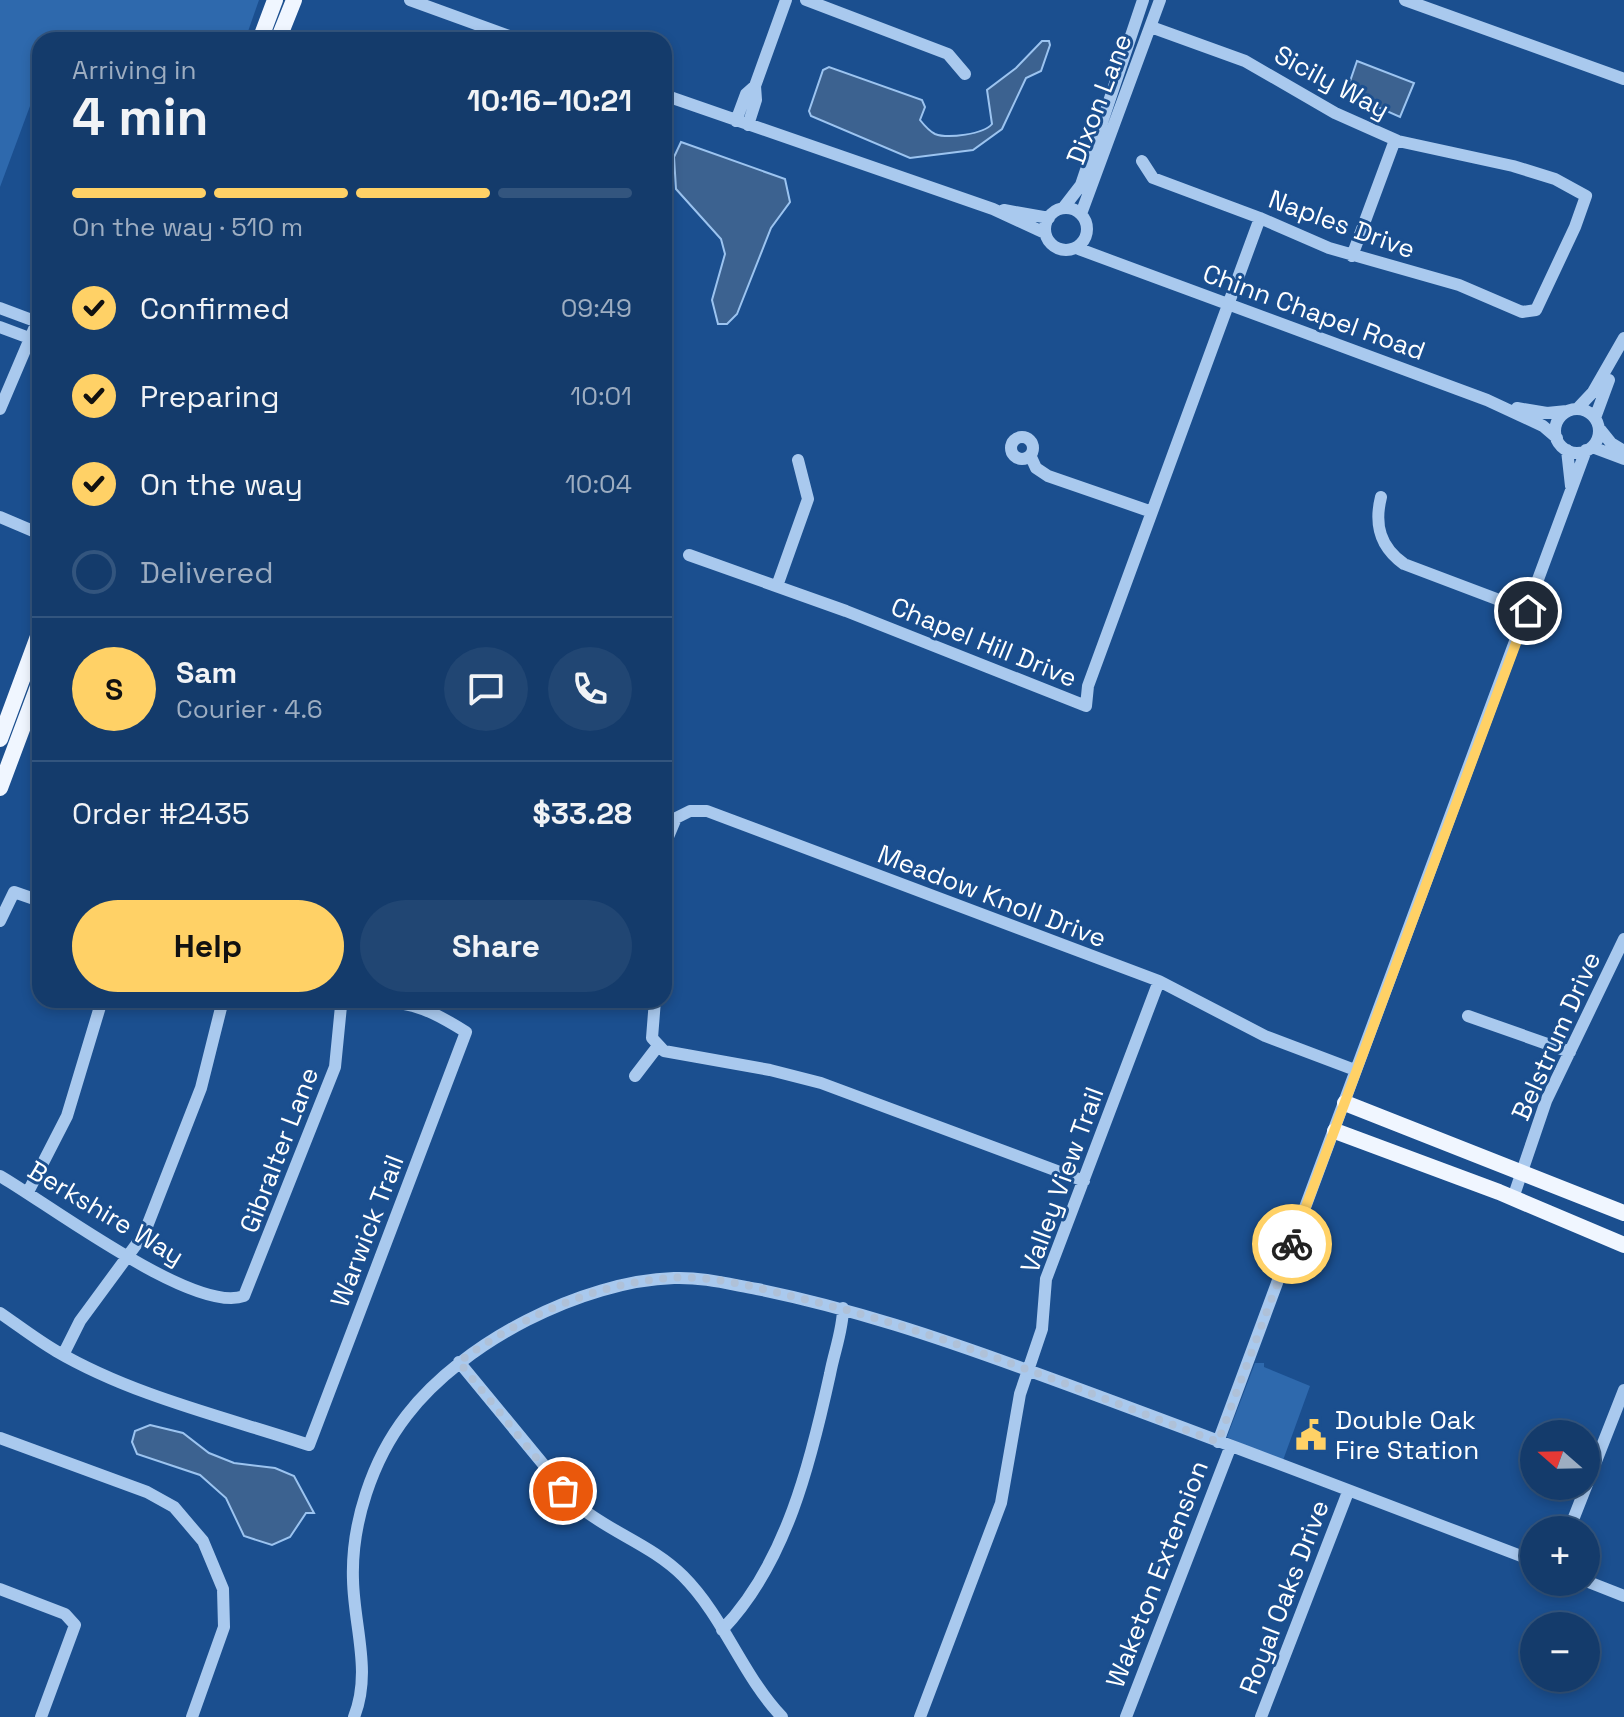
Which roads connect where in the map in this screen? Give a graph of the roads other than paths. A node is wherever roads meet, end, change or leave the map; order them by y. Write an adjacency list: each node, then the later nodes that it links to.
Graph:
1 (275, 0): 10 (main road)
2 (294, 0): 11 (main road)
3 (410, 0): 12 (street)
4 (786, 0): 16 (street)
5 (806, 0): 13 (street)
6 (1143, 0): 19 (street, Dixon Lane)
7 (1160, 0): 9 (street, Dixon Lane)
8 (1405, 0): 14 (street)
9 (1151, 27): 17 (street, Sicily Way); 21 (street, Dixon Lane)
10 (263, 32)
11 (281, 32)
12 (498, 32)
13 (965, 74)
14 (1624, 79)
15 (672, 98): 16 (street)
16 (742, 123): 20 (street)
17 (1395, 140): 27 (street); 31 (street, Sicily Way)
18 (1142, 161): 23 (street, Naples Drive)
19 (1064, 207): 21 (street); 22 (street)
20 (993, 209): 22 (street); 25 (street)
21 (1081, 214): 24 (street)
22 (1049, 218): 25 (street)
23 (1260, 218): 27 (street, Naples Drive); 29 (street, Chapel Hill Drive)
24 (1088, 232): 26 (street); 28 (street, Chinn Chapel Road)
25 (1045, 233): 26 (street)
26 (1079, 249): 28 (street, Chinn Chapel Road)
27 (1352, 256): 31 (street, Naples Drive)
28 (1126, 265): 29 (street, Chinn Chapel Road)
29 (1230, 304): 38 (street, Chinn Chapel Road); 51 (street, Chapel Hill Drive)
30 (0, 308): 32 (street)
31 (1536, 310)
32 (32, 320)
33 (0, 327): 35 (street)
34 (1624, 338): 40 (street)
35 (32, 339)
36 (32, 343): 39 (street)
37 (1624, 351): 41 (street)
38 (1487, 400): 40 (street, Chinn Chapel Road); 42 (street, Chinn Chapel Road)
39 (0, 409)
40 (1572, 410): 41 (street); 42 (street)
41 (1597, 423): 43 (street); 45 (street)
42 (1557, 438): 44 (street)
43 (1589, 449): 44 (street); 47 (street); 49 (street, Waketon Extension)
44 (1567, 450): 49 (street)
45 (1624, 451)
46 (1031, 457): 51 (street)
47 (1624, 459)
48 (798, 460): 55 (street)
49 (1571, 493): 56 (street, Waketon Extension)
50 (1381, 497): 56 (street)
51 (1152, 512): 55 (street, Chapel Hill Drive)
52 (0, 517): 53 (street)
53 (32, 531)
54 (689, 555): 55 (street, Chapel Hill Drive)
55 (777, 586)
56 (1528, 611): 74 (street, Waketon Extension)
57 (32, 655): 59 (main road)
58 (32, 693): 59 (main road)
59 (6, 733): 60 (main road)
60 (0, 788)
61 (672, 828): 65 (street, Meadow Knoll Drive)
62 (32, 898): 63 (street)
63 (0, 921)
64 (1624, 939): 73 (street, Belstrum Drive)
65 (1159, 981): 74 (street, Meadow Knoll Drive); 80 (street, Valley View Trail)
66 (100, 1008): 81 (street)
67 (221, 1008): 85 (street)
68 (341, 1008): 86 (street, Gibralter Lane)
69 (415, 1008): 89 (street, Warwick Trail)
70 (654, 1008): 72 (street)
71 (1468, 1016): 73 (street)
72 (658, 1046): 75 (street); 80 (street)
73 (1570, 1052): 78 (street, Belstrum Drive)
74 (1355, 1070): 76 (street, Waketon Extension)
75 (635, 1076)
76 (1345, 1103): 77 (street, Waketon Extension); 78 (main road)
77 (1335, 1131): 82 (main road); 94 (street, Waketon Extension)
78 (1523, 1173): 82 (street, Belstrum Drive); 83 (main road)
79 (0, 1176): 81 (street, Berkshire Way)
80 (1084, 1181): 91 (street, Valley View Trail)
81 (28, 1192): 85 (street, Berkshire Way)
82 (1513, 1198): 84 (main road)
83 (1624, 1213)
84 (1624, 1245)
85 (128, 1258): 86 (street, Berkshire Way); 89 (street)
86 (236, 1299)
87 (843, 1308): 90 (street); 91 (street); 101 (street)
88 (0, 1313): 89 (street)
89 (63, 1355)
90 (459, 1362): 101 (street); 104 (street)
91 (1029, 1370): 94 (street); 106 (street, Valley View Trail)
92 (1624, 1390): 96 (street)
93 (0, 1438): 103 (street)
94 (1224, 1445): 95 (street); 107 (street, Waketon Extension)
95 (1348, 1492): 97 (street); 108 (street, Royal Oaks Drive)
96 (1574, 1516)
97 (1520, 1556)
98 (1600, 1587): 100 (street)
99 (0, 1589): 102 (street)
100 (1624, 1596)
101 (722, 1630): 105 (street)
102 (41, 1717)
103 (192, 1717)
104 (354, 1717)
105 (782, 1717)
106 (920, 1717)
107 (1126, 1717)
108 (1261, 1717)

